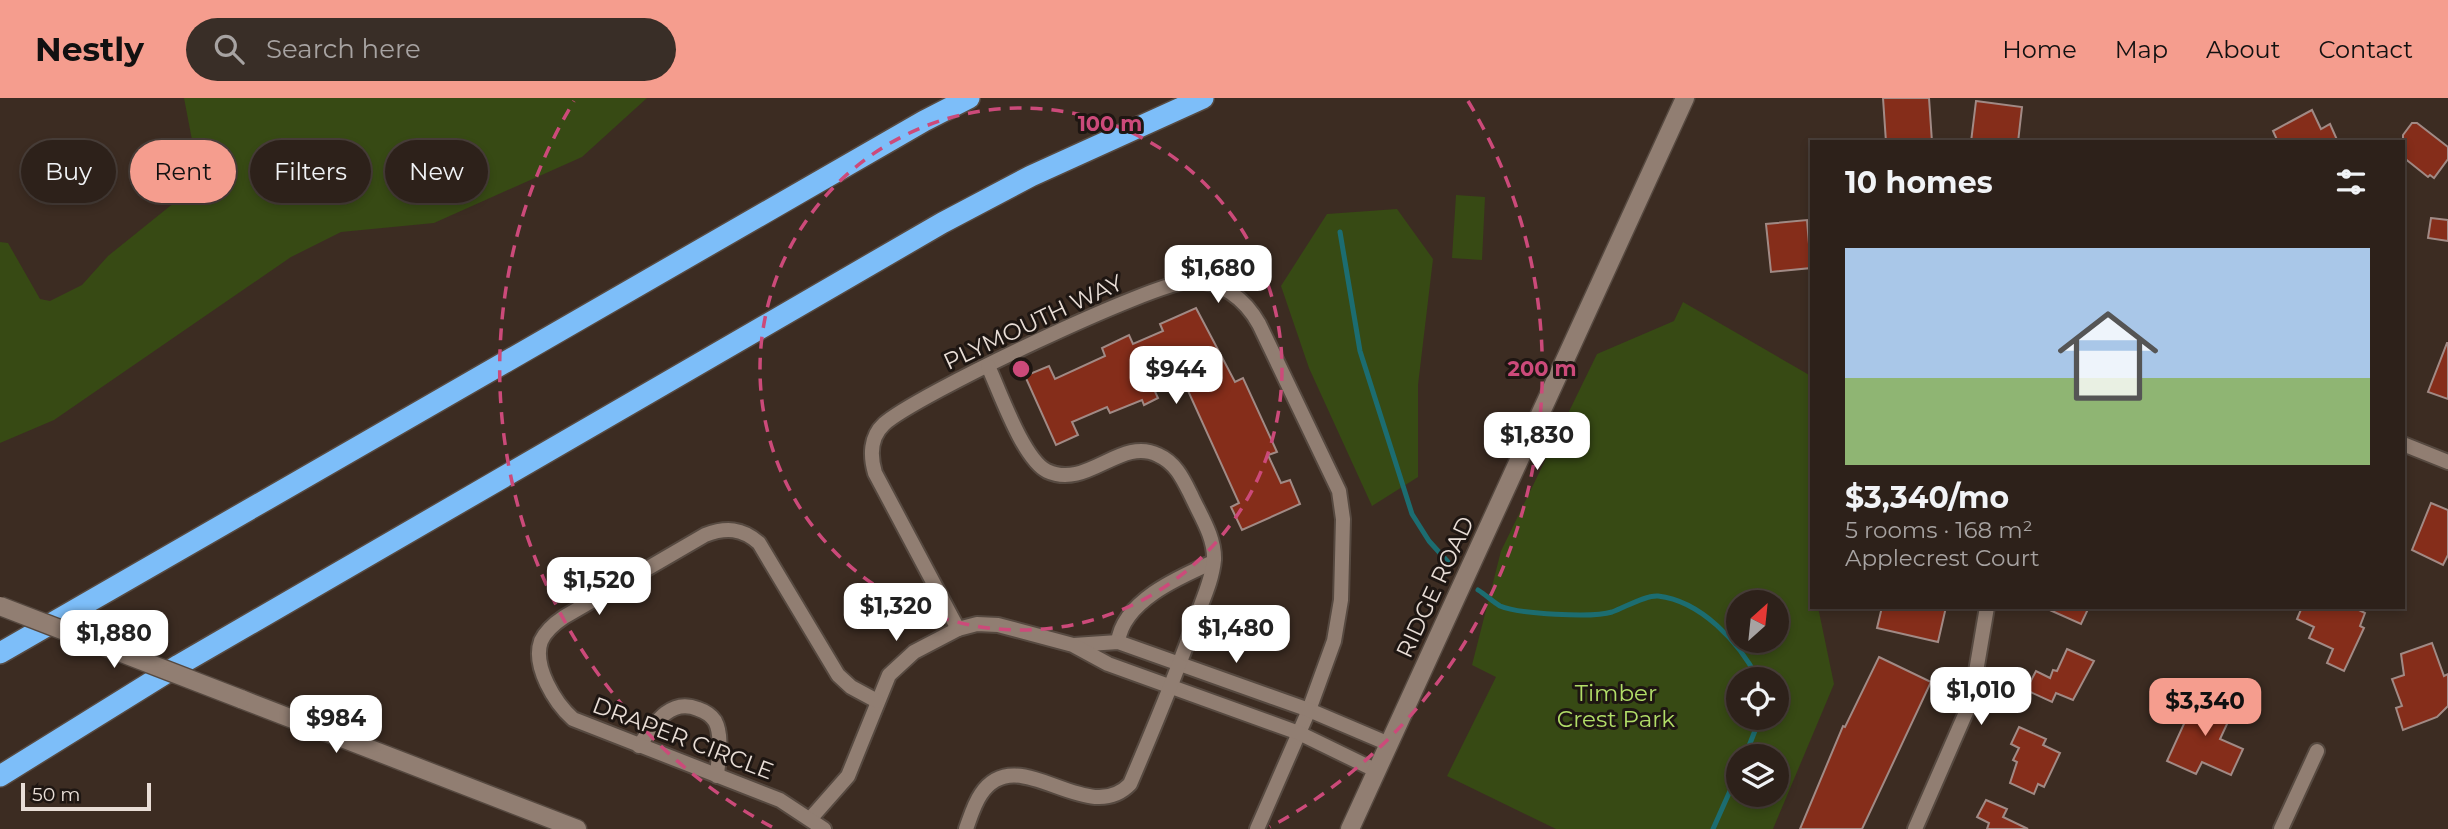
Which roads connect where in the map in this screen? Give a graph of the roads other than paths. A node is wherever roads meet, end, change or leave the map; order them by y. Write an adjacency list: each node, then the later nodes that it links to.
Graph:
1 (969, 98): 13 (highway)
2 (1203, 98): 23 (highway)
3 (1685, 98): 19 (street, RIDGE ROAD)
4 (988, 366): 7 (street); 10 (street, PLYMOUTH WAY); 17 (street, PLYMOUTH WAY)
5 (2405, 445): 6 (street)
6 (2448, 462)
7 (1213, 562): 11 (street); 14 (street)
8 (0, 606): 26 (street, bridge)
9 (1987, 609): 31 (street)
10 (958, 629): 12 (street); 16 (street)
11 (1118, 642): 12 (street); 14 (street)
12 (1073, 645): 15 (street)
13 (0, 653)
14 (1180, 663): 15 (street); 17 (street)
15 (1171, 686): 18 (street); 28 (street)
16 (877, 701): 20 (street, DRAPER CIRCLE); 25 (street)
17 (1309, 710): 18 (street, PLYMOUTH WAY); 19 (street)
18 (1299, 733): 22 (street); 29 (street, PLYMOUTH WAY)
19 (1389, 744): 22 (street, RIDGE ROAD)
20 (639, 746): 24 (street, DRAPER CIRCLE); 24 (street)
21 (2318, 751): 32 (street)
22 (1377, 771): 30 (street, RIDGE ROAD)
23 (0, 776)
24 (718, 776): 25 (street, DRAPER CIRCLE)
25 (811, 818): 27 (street)
26 (577, 829)
27 (824, 829)
28 (966, 829)
29 (1257, 829)
30 (1350, 829)
31 (1915, 829)
32 (2281, 829)

